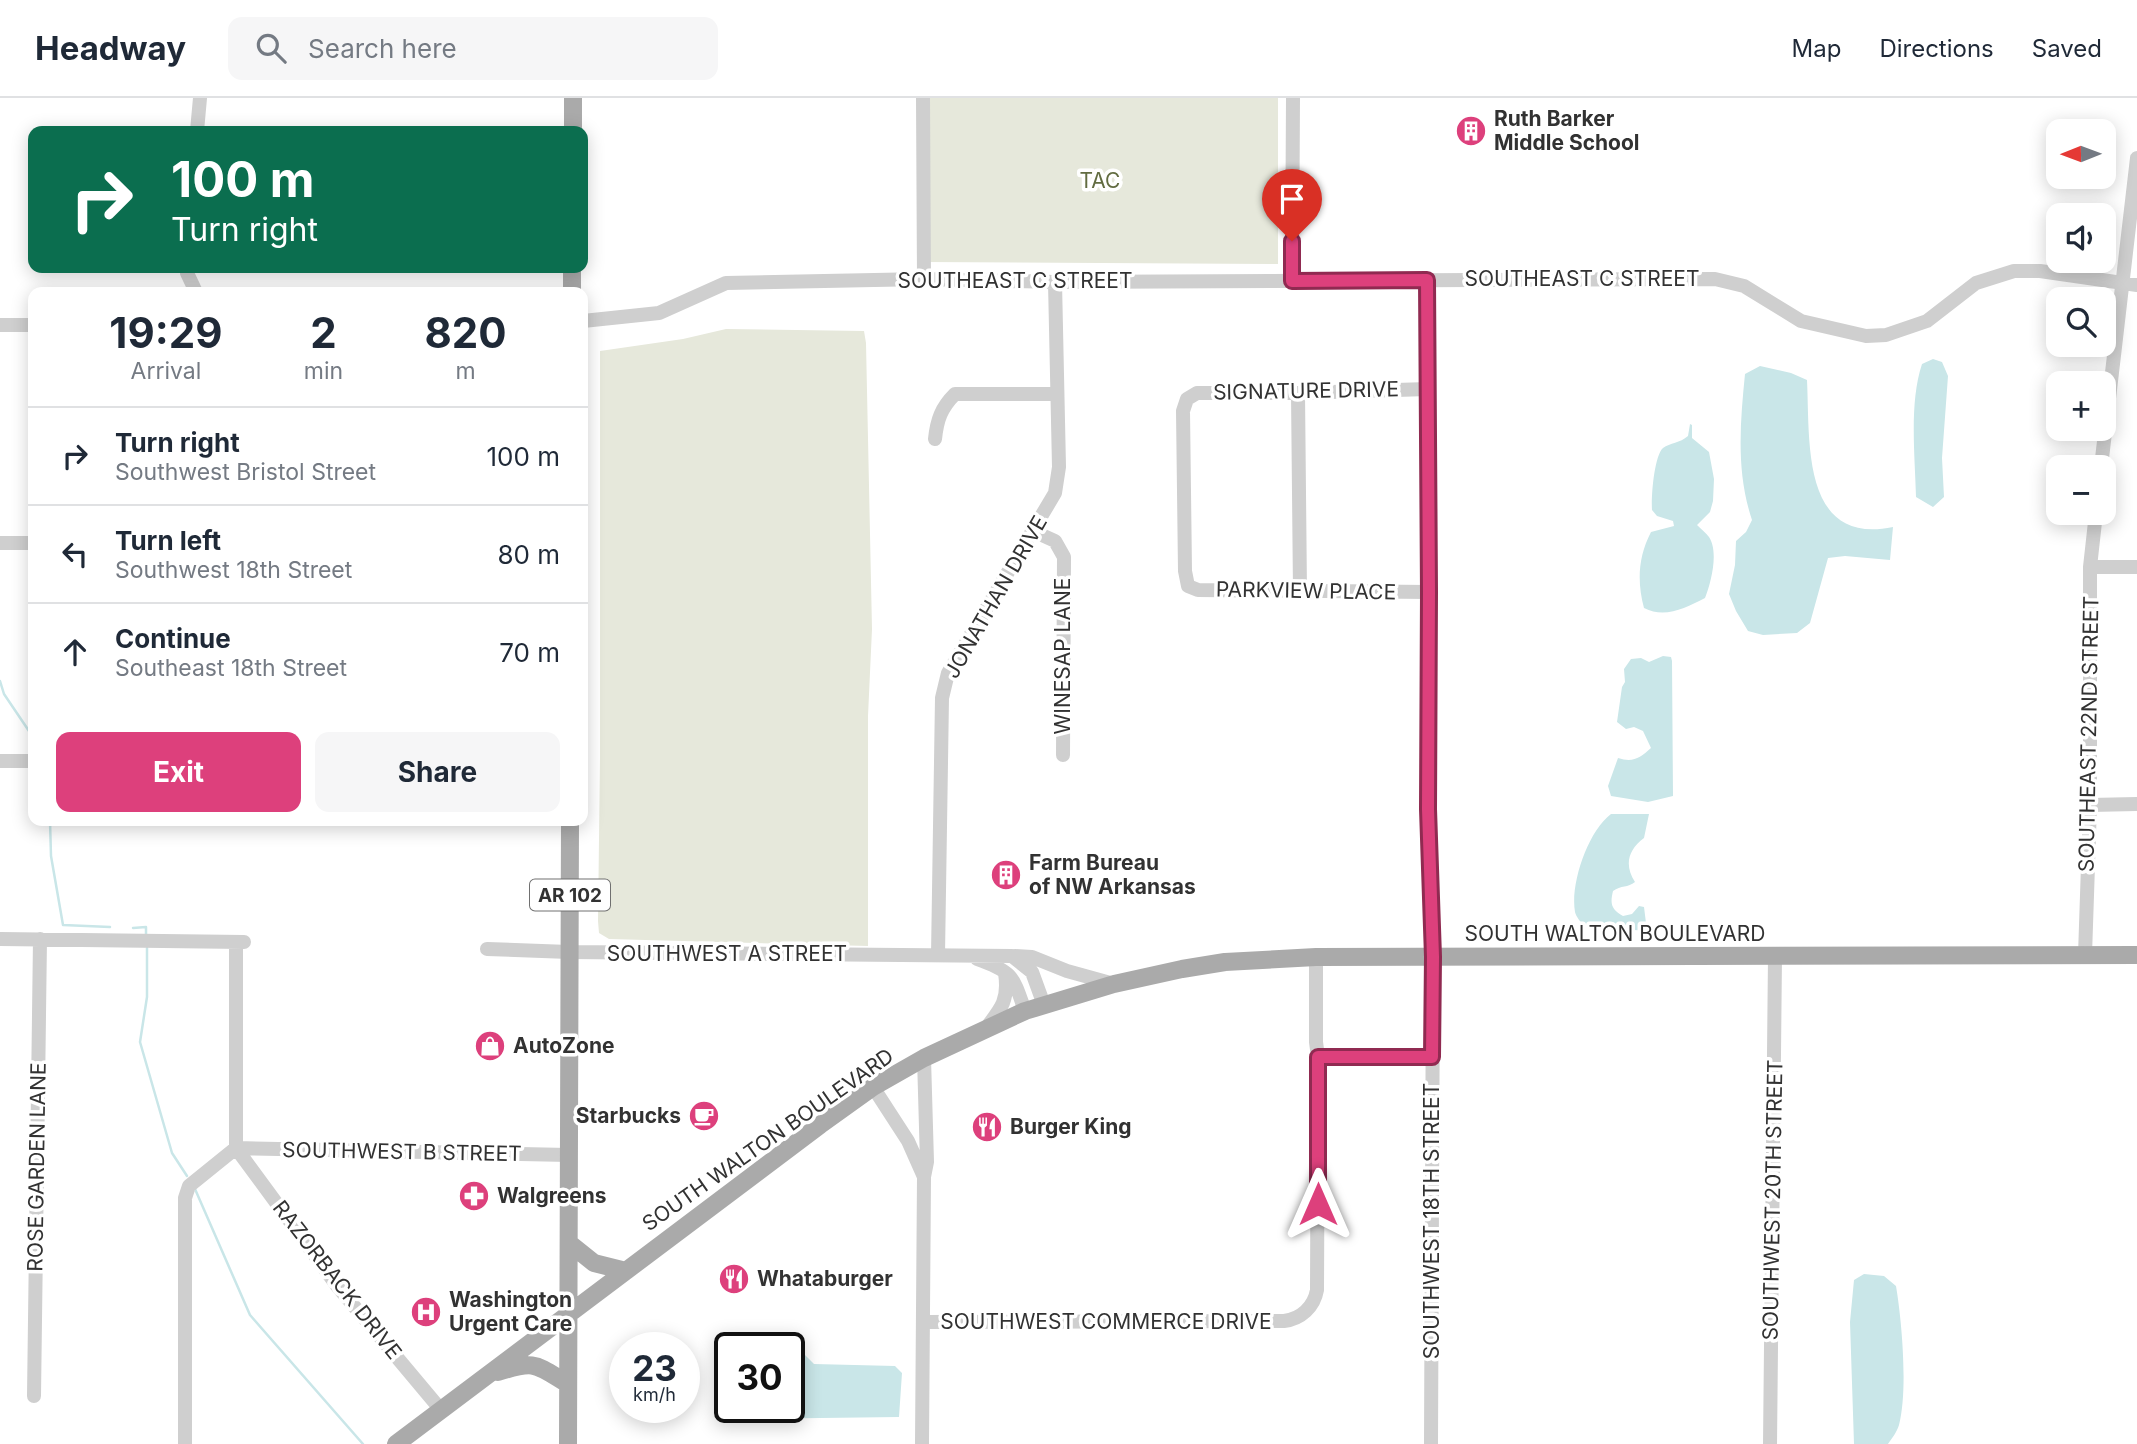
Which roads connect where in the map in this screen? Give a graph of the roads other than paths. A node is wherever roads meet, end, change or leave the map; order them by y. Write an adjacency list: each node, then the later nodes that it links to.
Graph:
1 (200, 98): 5 (street)
2 (573, 98): 6 (main road)
3 (923, 98): 8 (street)
4 (1293, 98): 10 (street)
5 (197, 126)
6 (573, 126)
7 (2137, 158): 12 (street)
8 (924, 279): 11 (street, SOUTHEAST C STREET); 13 (street, SOUTHEAST C STREET)
9 (1427, 280): 10 (street, SOUTHEAST C STREET); 12 (street, SOUTHEAST C STREET); 16 (street, SOUTHWEST 18TH STREET)
10 (1292, 281): 11 (street, SOUTHEAST C STREET)
11 (1055, 282): 18 (street, JONATHAN DRIVE)
12 (2130, 284): 20 (street)
13 (588, 320)
14 (0, 325): 15 (street)
15 (28, 325)
16 (1428, 389): 17 (street, SIGNATURE DRIVE); 29 (street, SOUTHWEST 18TH STREET)
17 (1298, 393): 27 (street, SIGNATURE DRIVE); 28 (street)
18 (1056, 394): 19 (street); 22 (street, JONATHAN DRIVE)
19 (936, 439)
20 (2103, 455)
21 (2095, 525): 25 (street, SOUTHEAST 22ND STREET)
22 (1033, 531): 30 (street, WINESAP LANE); 40 (street, JONATHAN DRIVE)
23 (0, 543): 24 (street)
24 (28, 543)
25 (2090, 567): 26 (street); 34 (street, SOUTHEAST 22ND STREET)
26 (2137, 567)
27 (1187, 581): 28 (street, PARKVIEW PLACE)
28 (1300, 592): 29 (street, PARKVIEW PLACE)
29 (1429, 592): 47 (street, SOUTHWEST 18TH STREET)
30 (1063, 755)
31 (0, 761): 32 (street)
32 (28, 761)
33 (2137, 804): 34 (street)
34 (2090, 805): 41 (street, SOUTHEAST 22ND STREET)
35 (570, 826): 39 (main road, AR 102)
36 (0, 939): 37 (street)
37 (40, 939): 57 (street); 66 (street, ROSE GARDEN LANE)
38 (487, 949): 39 (street, SOUTHWEST A STREET)
39 (569, 953): 40 (street, SOUTHWEST A STREET); 58 (main road, AR 102)
40 (938, 955): 43 (street, SOUTHWEST A STREET)
41 (2085, 955): 42 (main road, SOUTH WALTON BOULEVARD); 45 (main road, SOUTH WALTON BOULEVARD)
42 (2137, 955)
43 (966, 956): 44 (street, SOUTHWEST A STREET); 48 (street, SOUTHWEST A STREET)
44 (1012, 956): 49 (street, SOUTHWEST A STREET); 50 (street)
45 (1775, 956): 47 (main road, SOUTH WALTON BOULEVARD); 73 (street, SOUTHWEST 20TH STREET)
46 (1316, 957): 47 (main road, SOUTH WALTON BOULEVARD); 49 (main road, SOUTH WALTON BOULEVARD); 53 (street, SOUTHWEST COMMERCE DRIVE)
47 (1433, 957): 54 (street, SOUTHWEST 18TH STREET)
48 (1005, 971): 51 (street); 52 (street)
49 (1114, 984): 50 (main road, SOUTH WALTON BOULEVARD)
50 (1044, 1005): 51 (main road, SOUTH WALTON BOULEVARD)
51 (1025, 1012): 52 (main road, SOUTH WALTON BOULEVARD)
52 (986, 1028): 55 (main road, SOUTH WALTON BOULEVARD)
53 (1318, 1057): 54 (street); 63 (street, SOUTHWEST COMMERCE DRIVE)
54 (1432, 1057): 72 (street, SOUTHWEST 18TH STREET)
55 (924, 1058): 56 (main road, SOUTH WALTON BOULEVARD); 59 (street)
56 (873, 1087): 59 (street); 61 (main road, SOUTH WALTON BOULEVARD)
57 (236, 1148): 58 (street, SOUTHWEST B STREET); 67 (street, RAZORBACK DRIVE); 68 (street)
58 (569, 1155): 60 (main road, AR 102)
59 (924, 1177): 63 (street)
60 (569, 1243): 61 (main road); 62 (main road, AR 102)
61 (626, 1271): 62 (main road, SOUTH WALTON BOULEVARD)
62 (568, 1314): 64 (main road, SOUTH WALTON BOULEVARD); 65 (main road, AR 102)
63 (923, 1322): 71 (street)
64 (488, 1374): 65 (main road); 67 (main road, SOUTH WALTON BOULEVARD)
65 (568, 1384): 70 (main road, AR 102)
66 (34, 1396)
67 (441, 1410): 69 (main road, SOUTH WALTON BOULEVARD)
68 (185, 1444)
69 (396, 1444)
70 (568, 1444)
71 (922, 1444)
72 (1431, 1444)
73 (1770, 1444)

